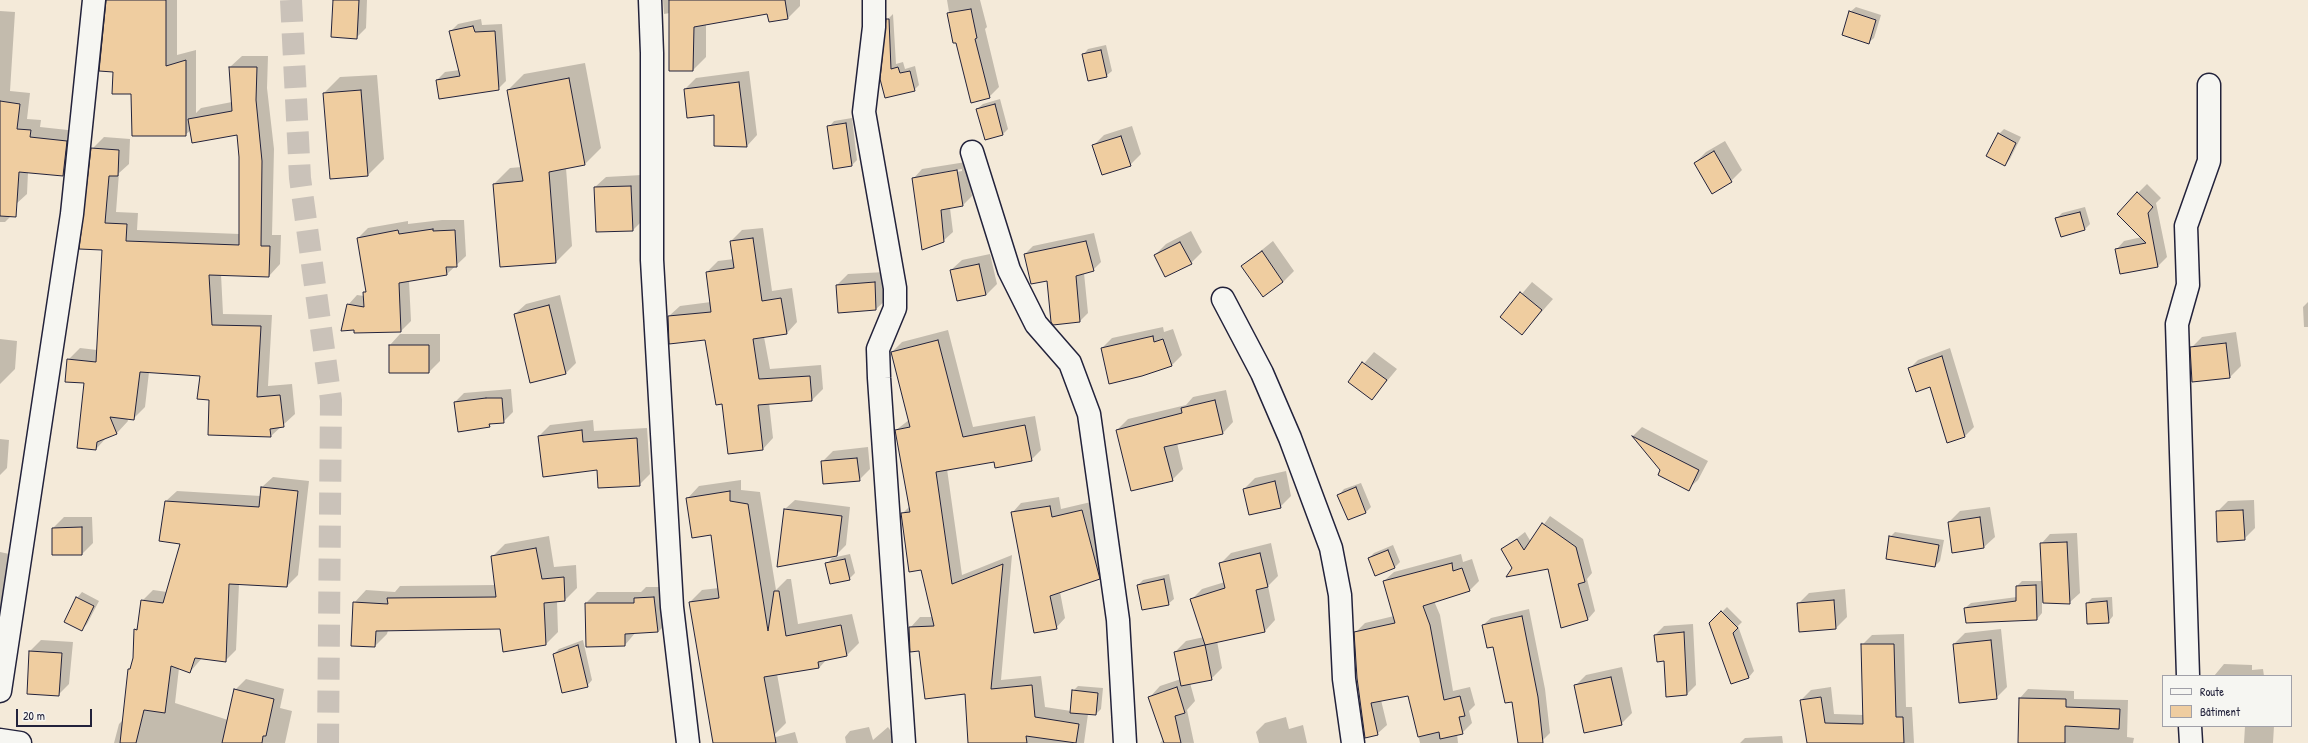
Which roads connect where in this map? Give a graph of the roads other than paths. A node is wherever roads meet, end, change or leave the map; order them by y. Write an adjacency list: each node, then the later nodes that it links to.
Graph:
1 (94, 0): 8 (street)
2 (650, 0): 12 (street)
3 (874, 0): 13 (street)
4 (2209, 85): 7 (street)
5 (972, 152): 14 (street)
6 (1223, 299): 15 (street)
7 (2188, 675)
8 (0, 692)
9 (2190, 727): 16 (street)
10 (0, 740): 11 (street)
11 (20, 743)
12 (688, 743)
13 (904, 743)
14 (1125, 743)
15 (1353, 743)
16 (2190, 743)

